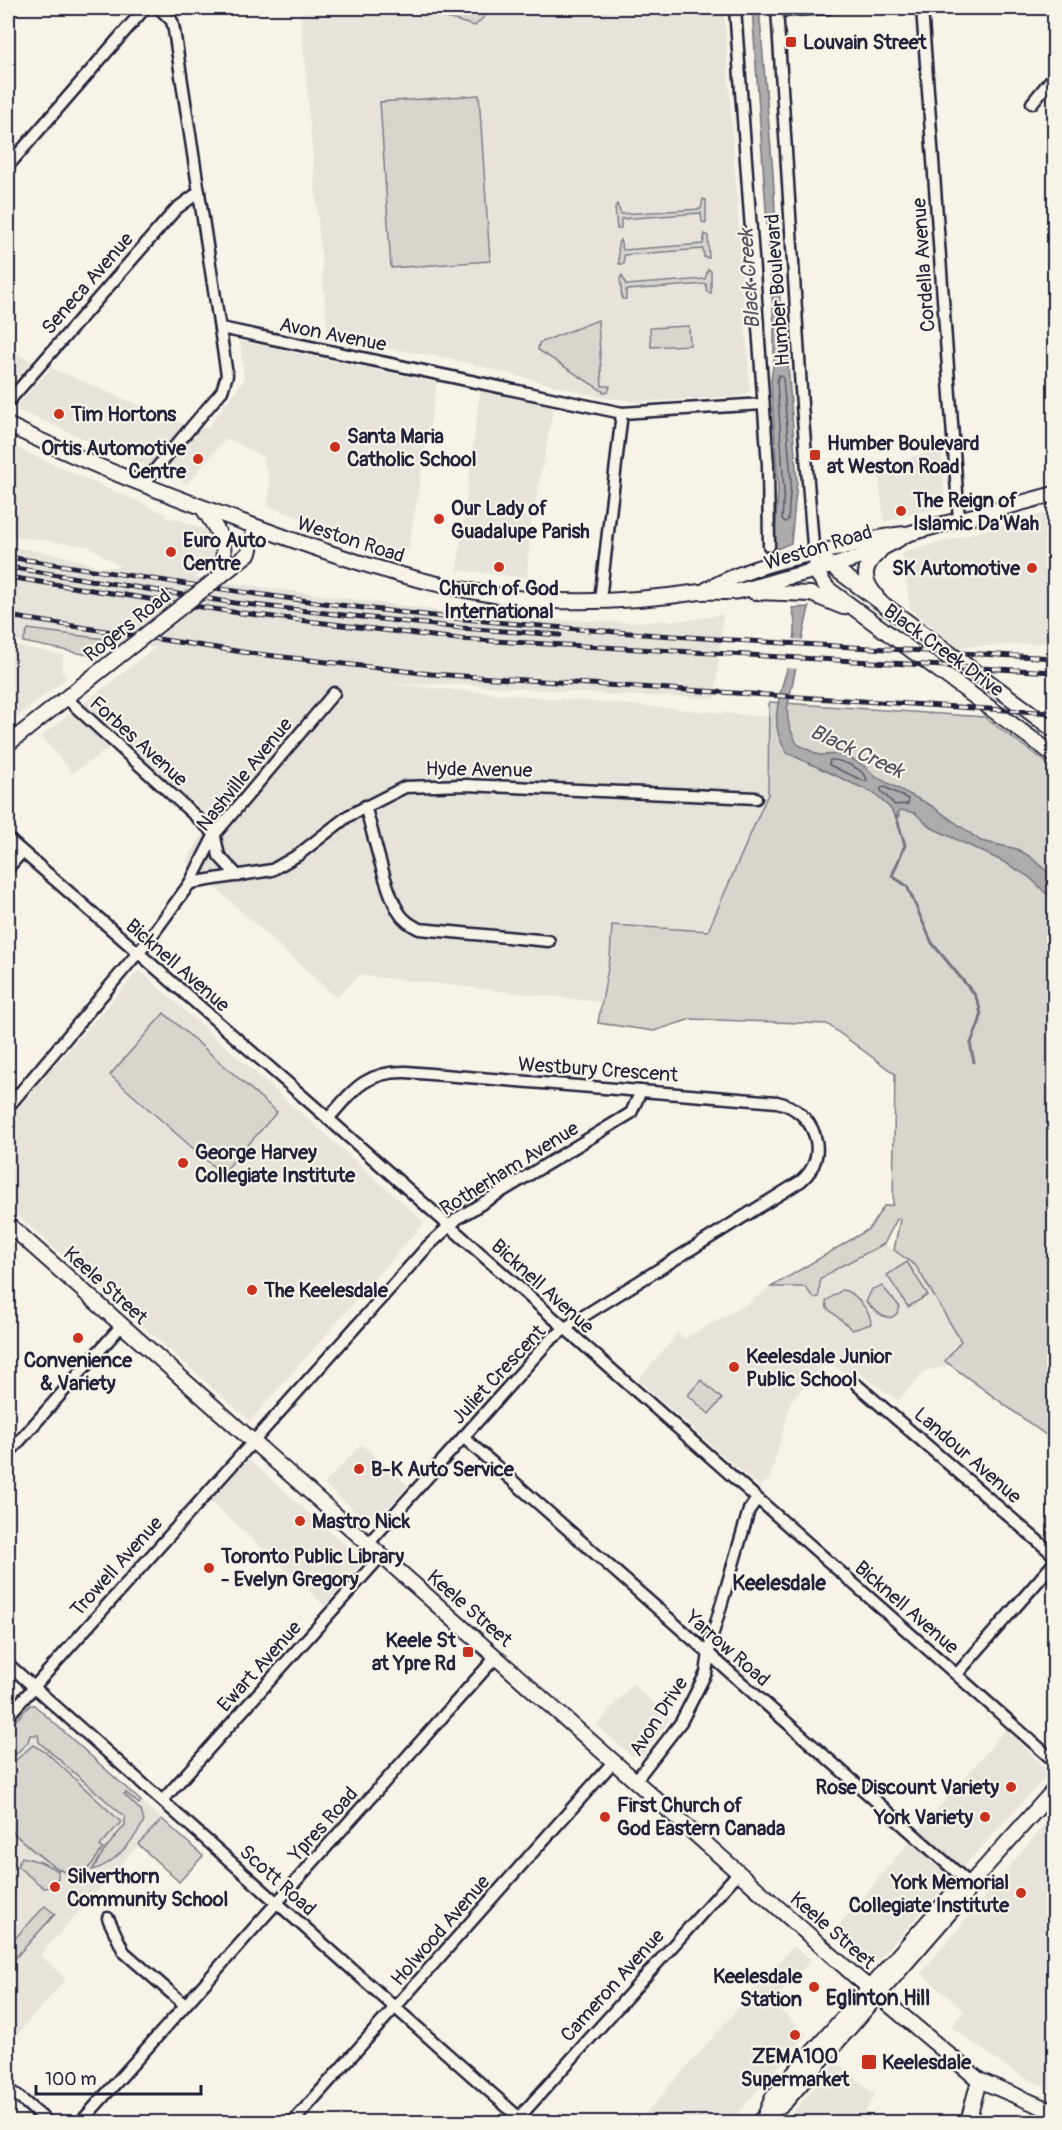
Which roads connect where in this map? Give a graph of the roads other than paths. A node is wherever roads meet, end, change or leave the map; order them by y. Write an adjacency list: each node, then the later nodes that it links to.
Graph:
1 (145, 8): 9 (street)
2 (159, 8): 10 (street)
3 (735, 8): 13 (street, Humber Boulevard)
4 (828, 8): 6 (street)
5 (922, 8): 19 (street, Cordella Avenue)
6 (777, 9): 24 (street, Humber Boulevard)
7 (1054, 76): 8 (street)
8 (1032, 104)
9 (8, 166)
10 (199, 192): 11 (street); 12 (street, Seneca Avenue)
11 (221, 328): 14 (street, Avon Avenue); 16 (street)
12 (8, 402)
13 (763, 404): 14 (street, Avon Avenue); 22 (street, Humber Boulevard)
14 (622, 412): 28 (street)
15 (8, 425): 16 (main road, Weston Road)
16 (142, 485): 18 (main road, Weston Road)
17 (1054, 494): 19 (main road, Weston Road)
18 (204, 510): 20 (main road, Weston Road); 25 (main road)
19 (959, 520): 21 (main road, Weston Road)
20 (255, 527): 25 (main road, Rogers Road); 28 (main road, Weston Road)
21 (907, 534): 23 (main road, Weston Road); 24 (main road, Weston Road)
22 (769, 546)
23 (888, 547): 24 (main road, Weston Road); 29 (main road)
24 (820, 562): 26 (main road, Weston Road); 27 (main road, Weston Road); 29 (main road, Black Creek Drive); 30 (main road, Black Creek Drive)
25 (218, 578): 32 (main road, Rogers Road, bridge)
26 (737, 591): 27 (main road, Weston Road); 30 (main road)
27 (701, 592): 28 (main road, Weston Road)
28 (600, 600)
29 (884, 607): 33 (main road, Black Creek Drive)
30 (872, 621): 35 (main road, Black Creek Drive)
31 (334, 693): 38 (street, Nashville Avenue)
32 (66, 698): 34 (main road, Rogers Road); 38 (street, Forbes Avenue)
33 (1054, 730)
34 (8, 744)
35 (1054, 755)
36 (756, 798): 37 (street, Hyde Avenue)
37 (364, 806): 42 (street, Hyde Avenue); 44 (street)
38 (215, 834): 42 (street); 43 (street, Nashville Avenue)
39 (8, 839): 40 (street, Bicknell Avenue)
40 (22, 852): 41 (street); 45 (street, Bicknell Avenue)
41 (8, 868)
42 (238, 876): 43 (street, Hyde Avenue)
43 (190, 883): 45 (street, Nashville Avenue)
44 (549, 941)
45 (138, 953): 47 (street, Nashville Avenue); 48 (street, Bicknell Avenue)
46 (641, 1091): 48 (street, Westbury Crescent); 49 (street, Westbury Crescent); 51 (street, Rotherham Avenue)
47 (8, 1107)
48 (328, 1119): 51 (street, Bicknell Avenue)
49 (801, 1181): 53 (street, Juliet Crescent)
50 (8, 1224): 52 (main road, Keele Street)
51 (449, 1227): 53 (street, Bicknell Avenue); 56 (street, Rotherham Avenue)
52 (122, 1325): 56 (main road, Keele Street); 57 (street)
53 (565, 1329): 55 (street, Juliet Crescent); 58 (street, Bicknell Avenue)
54 (857, 1385): 60 (street, Landour Avenue)
55 (464, 1437): 59 (street, Juliet Crescent); 63 (street, Yarrow Road)
56 (253, 1441): 59 (main road, Keele Street); 67 (street, Trowell Avenue)
57 (8, 1454)
58 (757, 1499): 63 (street, Avon Drive); 66 (street, Bicknell Avenue)
59 (368, 1544): 61 (main road, Keele Street)
60 (1054, 1555)
61 (381, 1556): 64 (main road, Keele Street); 73 (street, Ewart Avenue)
62 (1054, 1563): 66 (street)
63 (710, 1656): 71 (street, Avon Drive); 75 (street, Yarrow Road)
64 (496, 1657): 69 (main road, Keele Street); 76 (street, Ypres Road)
65 (8, 1664): 67 (street, Scott Road)
66 (957, 1674): 70 (street, Bicknell Avenue)
67 (33, 1687): 68 (street, Trowell Avenue); 73 (street, Scott Road)
68 (8, 1716)
69 (614, 1761): 71 (main road, Keele Street); 80 (street, Holwood Avenue)
70 (1054, 1761)
71 (636, 1780): 74 (main road, Keele Street)
72 (1054, 1790): 75 (main road)
73 (163, 1800): 76 (street, Scott Road)
74 (738, 1873): 78 (main road, Keele Street); 85 (street, Cameron Avenue)
75 (970, 1884): 78 (main road)
76 (277, 1903): 79 (street, Ypres Road); 80 (street, Scott Road)
77 (108, 1918): 79 (street)
78 (874, 1992): 81 (main road, Keele Street); 84 (main road)
79 (185, 2005): 87 (street, Ypres Road)
80 (394, 2007): 85 (street, Scott Road); 88 (street, Holwood Avenue)
81 (980, 2080): 83 (main road, Keele Street); 89 (main road)
82 (8, 2088): 86 (street)
83 (1054, 2112)
84 (765, 2120)
85 (519, 2121)
86 (48, 2122)
87 (81, 2122)
88 (293, 2122)
89 (968, 2122)

